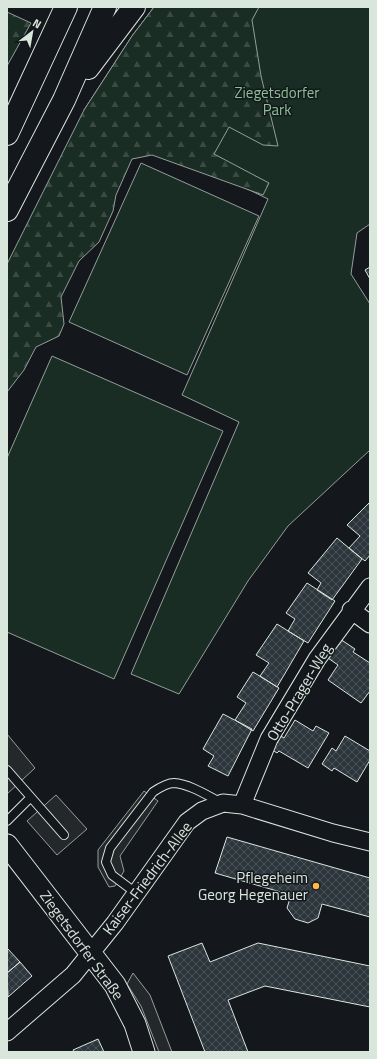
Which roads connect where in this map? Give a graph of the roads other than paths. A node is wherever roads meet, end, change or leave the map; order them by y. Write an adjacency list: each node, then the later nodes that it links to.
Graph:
1 (66, 7): 5 (highway)
2 (105, 7): 4 (highway)
3 (134, 7): 4 (highway)
4 (64, 100): 6 (highway)
5 (7, 134)
6 (7, 210)
7 (370, 587): 8 (street, Otto-Prager-Weg)
8 (351, 610): 9 (street); 13 (street, Otto-Prager-Weg)
9 (370, 624)
10 (7, 770): 11 (lane)
11 (30, 798): 14 (lane); 15 (lane)
12 (223, 803): 13 (street, Kaiser-Friedrich-Allee); 18 (street, Kaiser-Friedrich-Allee); 18 (lane)
13 (242, 805): 16 (street, Kaiser-Friedrich-Allee)
14 (7, 821)
15 (64, 835)
16 (370, 842)
17 (7, 845): 19 (street, Ziegetsdorfer Straße)
18 (136, 893): 19 (street, Kaiser-Friedrich-Allee)
19 (90, 952): 20 (street, Kaiser-Friedrich-Allee); 21 (street, Ziegetsdorfer Straße)
20 (7, 1032)
21 (144, 1052)

